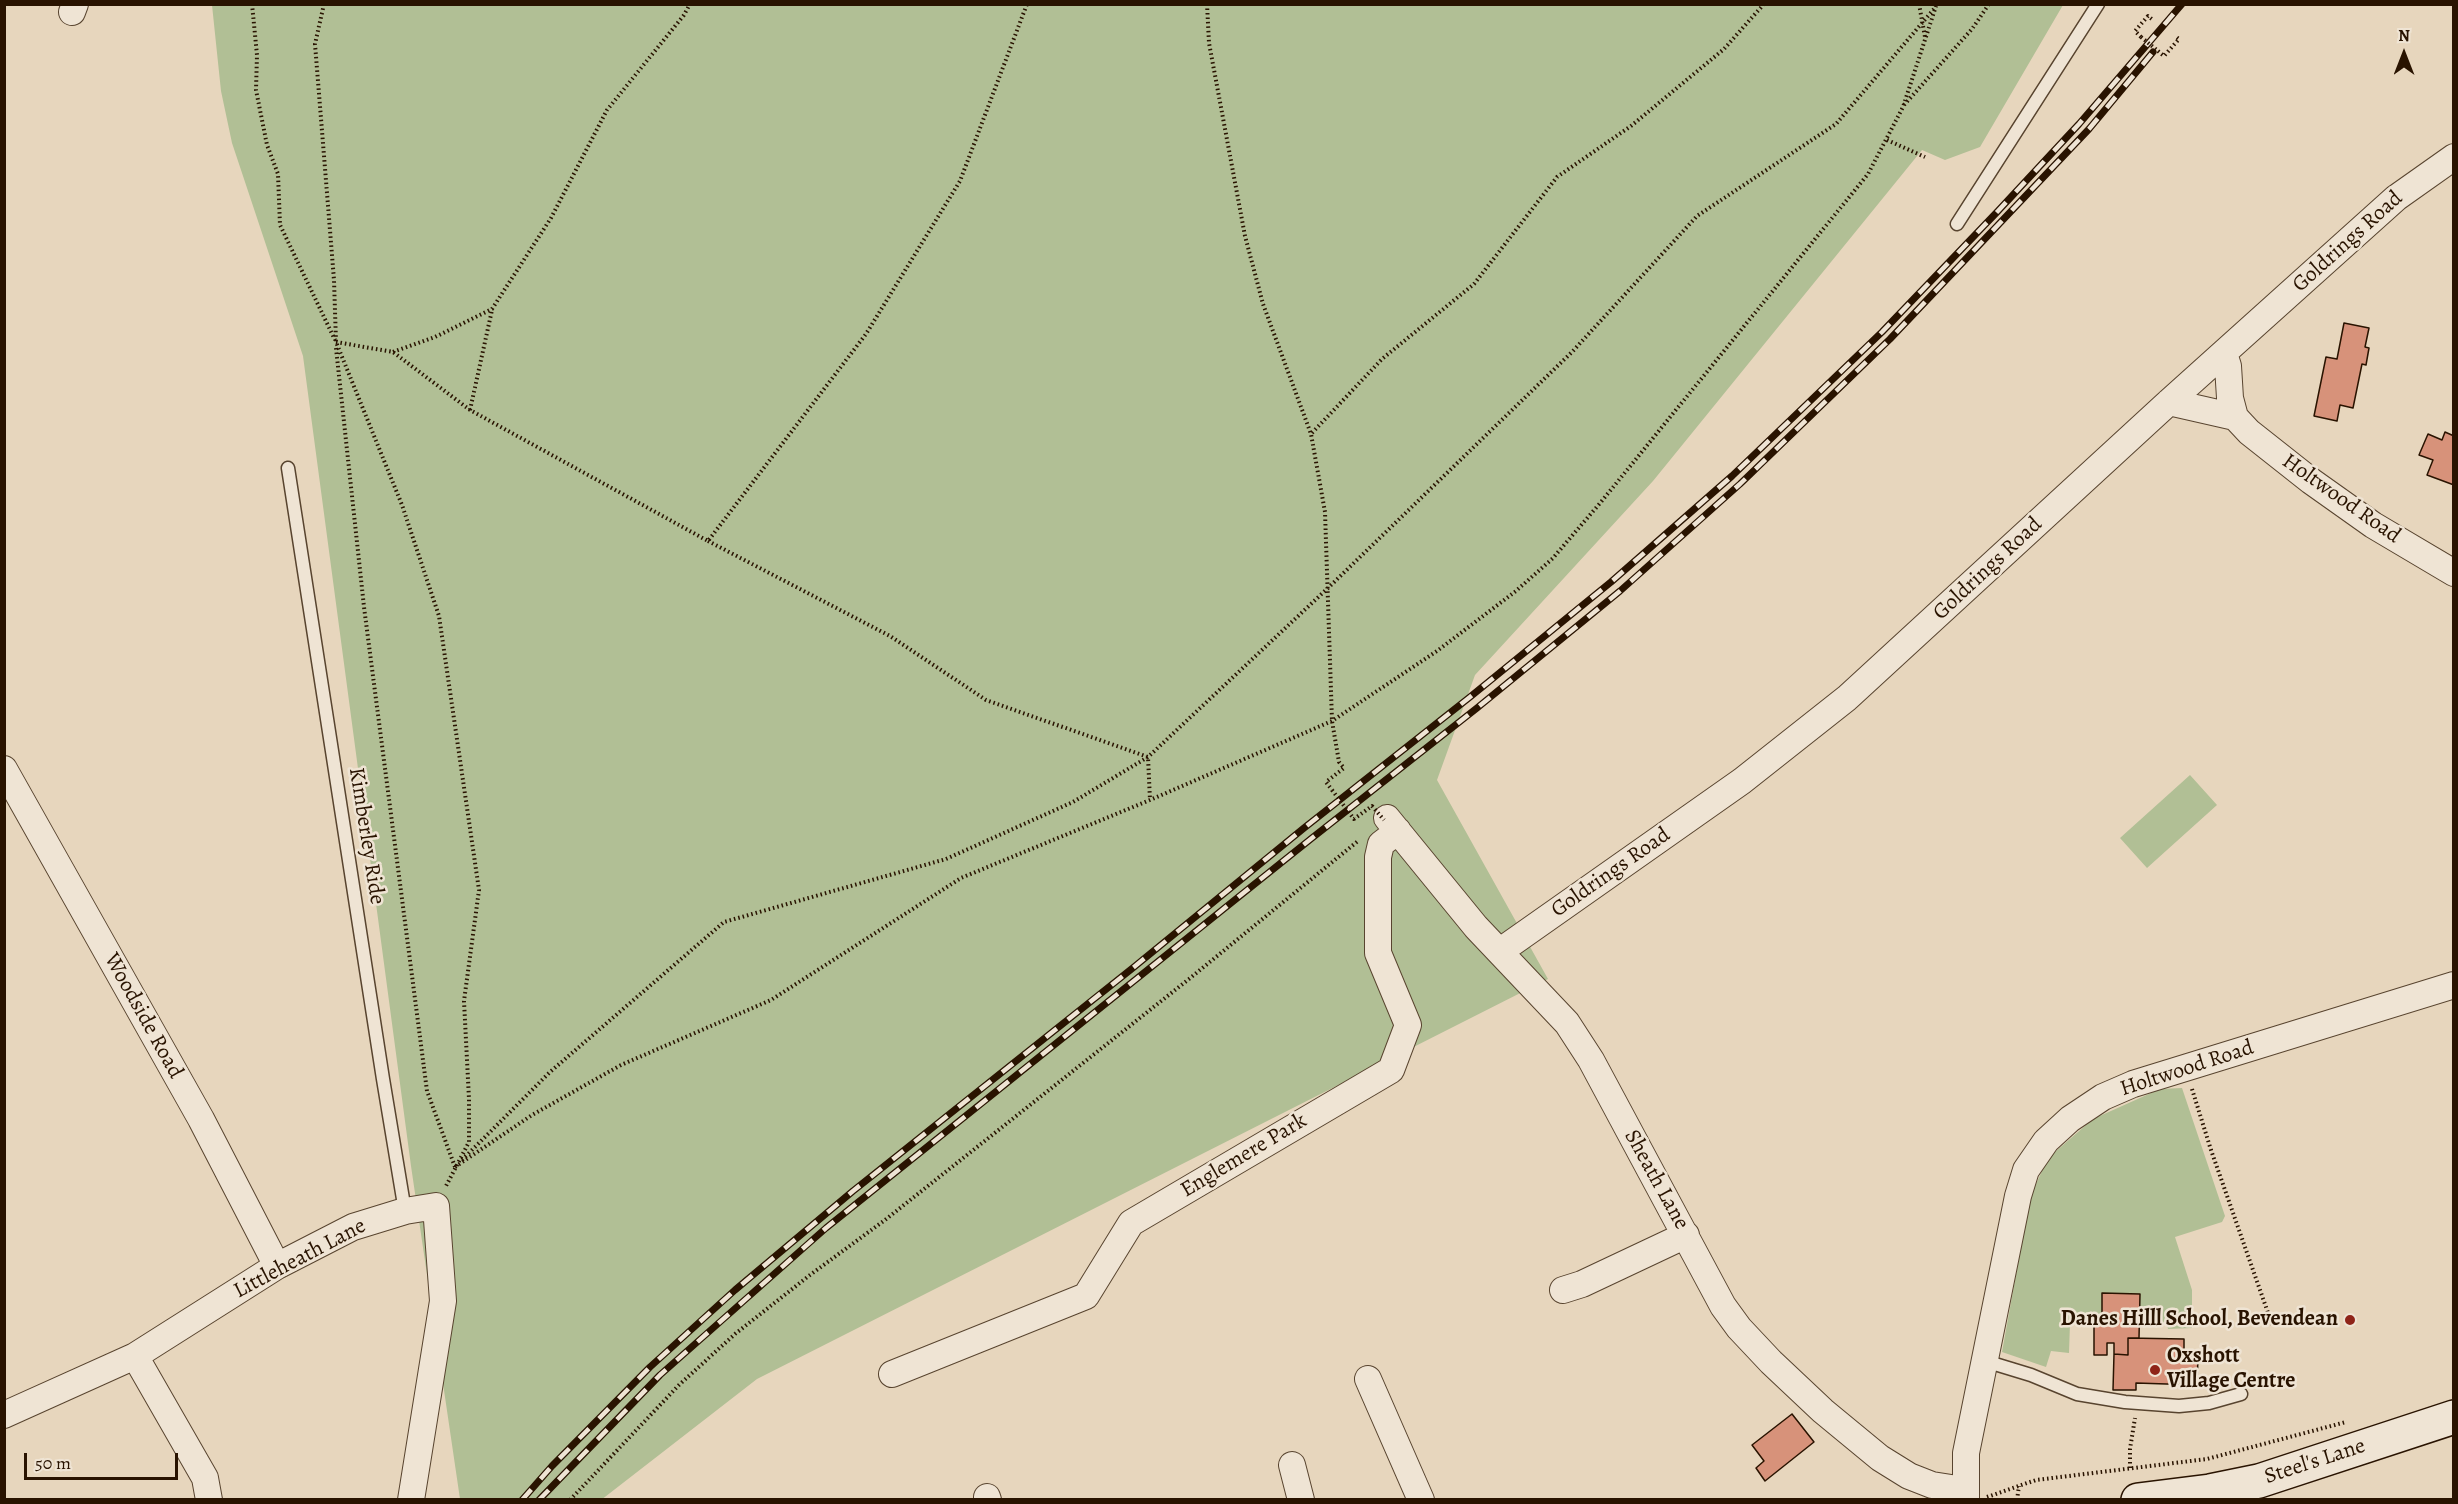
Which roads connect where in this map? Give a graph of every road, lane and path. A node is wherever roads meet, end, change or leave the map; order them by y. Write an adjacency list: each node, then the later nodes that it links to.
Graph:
1 (252, 4): 21 (path)
2 (324, 4): 21 (path)
3 (690, 4): 20 (path)
4 (1027, 4): 29 (path)
5 (1208, 4): 27 (path)
6 (1764, 4): 27 (path)
7 (1919, 4): 12 (path)
8 (1989, 4): 15 (path)
9 (2098, 4): 19 (lane)
10 (1937, 5): 12 (path); 14 (path)
11 (2153, 20): 13 (path, bridge)
12 (1923, 21): 14 (path); 31 (path)
13 (2177, 37)
14 (1925, 41): 15 (path)
15 (1903, 107): 16 (path)
16 (1887, 141): 17 (path); 32 (path)
17 (1925, 157)
18 (2454, 157): 23 (street, Goldrings Road)
19 (1957, 224)
20 (492, 309): 22 (path); 25 (path)
21 (336, 342): 22 (path); 41 (path); 41 (path)
22 (393, 352): 25 (path)
23 (2223, 353): 24 (street, Goldrings Road); 26 (street)
24 (2169, 402): 26 (street); 38 (street, Goldrings Road)
25 (470, 410): 29 (path)
26 (2235, 417): 30 (street, Holtwood Road)
27 (1311, 434): 31 (path)
28 (288, 468): 43 (lane, Kimberley Ride)
29 (708, 541): 33 (path)
30 (2454, 573)
31 (1328, 588): 32 (path); 33 (path)
32 (1332, 721): 35 (path); 36 (path, bridge)
33 (1148, 757): 35 (path); 41 (path)
34 (4, 769): 45 (street, Woodside Road)
35 (1150, 800): 41 (path)
36 (1387, 824): 38 (street, Sheath Lane); 50 (street, Englemere Park)
37 (1361, 838): 63 (path)
38 (1501, 953): 44 (street, Sheath Lane)
39 (2454, 985): 40 (street, Holtwood Road)
40 (2185, 1067): 47 (path); 49 (street, Holtwood Road)
41 (455, 1167): 42 (path)
42 (436, 1206): 43 (street, Littleheath Lane); 62 (street)
43 (405, 1211): 45 (street, Littleheath Lane)
44 (1686, 1235): 46 (street); 60 (street, Sheath Lane)
45 (277, 1266): 48 (street, Littleheath Lane)
46 (1563, 1290)
47 (2273, 1327)
48 (135, 1356): 54 (street, Littleheath Lane); 61 (street)
49 (1985, 1361): 53 (lane); 60 (street, Holtwood Road)
50 (892, 1374)
51 (1368, 1379): 65 (street)
52 (2241, 1394): 53 (lane)
53 (2125, 1402): 58 (path)
54 (4, 1415)
55 (2454, 1417): 67 (street, Steel's Lane)
56 (2355, 1420): 58 (path)
57 (1292, 1464): 64 (street)
58 (2130, 1468): 59 (path)
59 (2019, 1485): 60 (path); 66 (path)
60 (1969, 1496)
61 (209, 1500)
62 (411, 1500)
63 (570, 1500)
64 (1301, 1500)
65 (1421, 1500)
66 (2017, 1500)
67 (2138, 1500)

